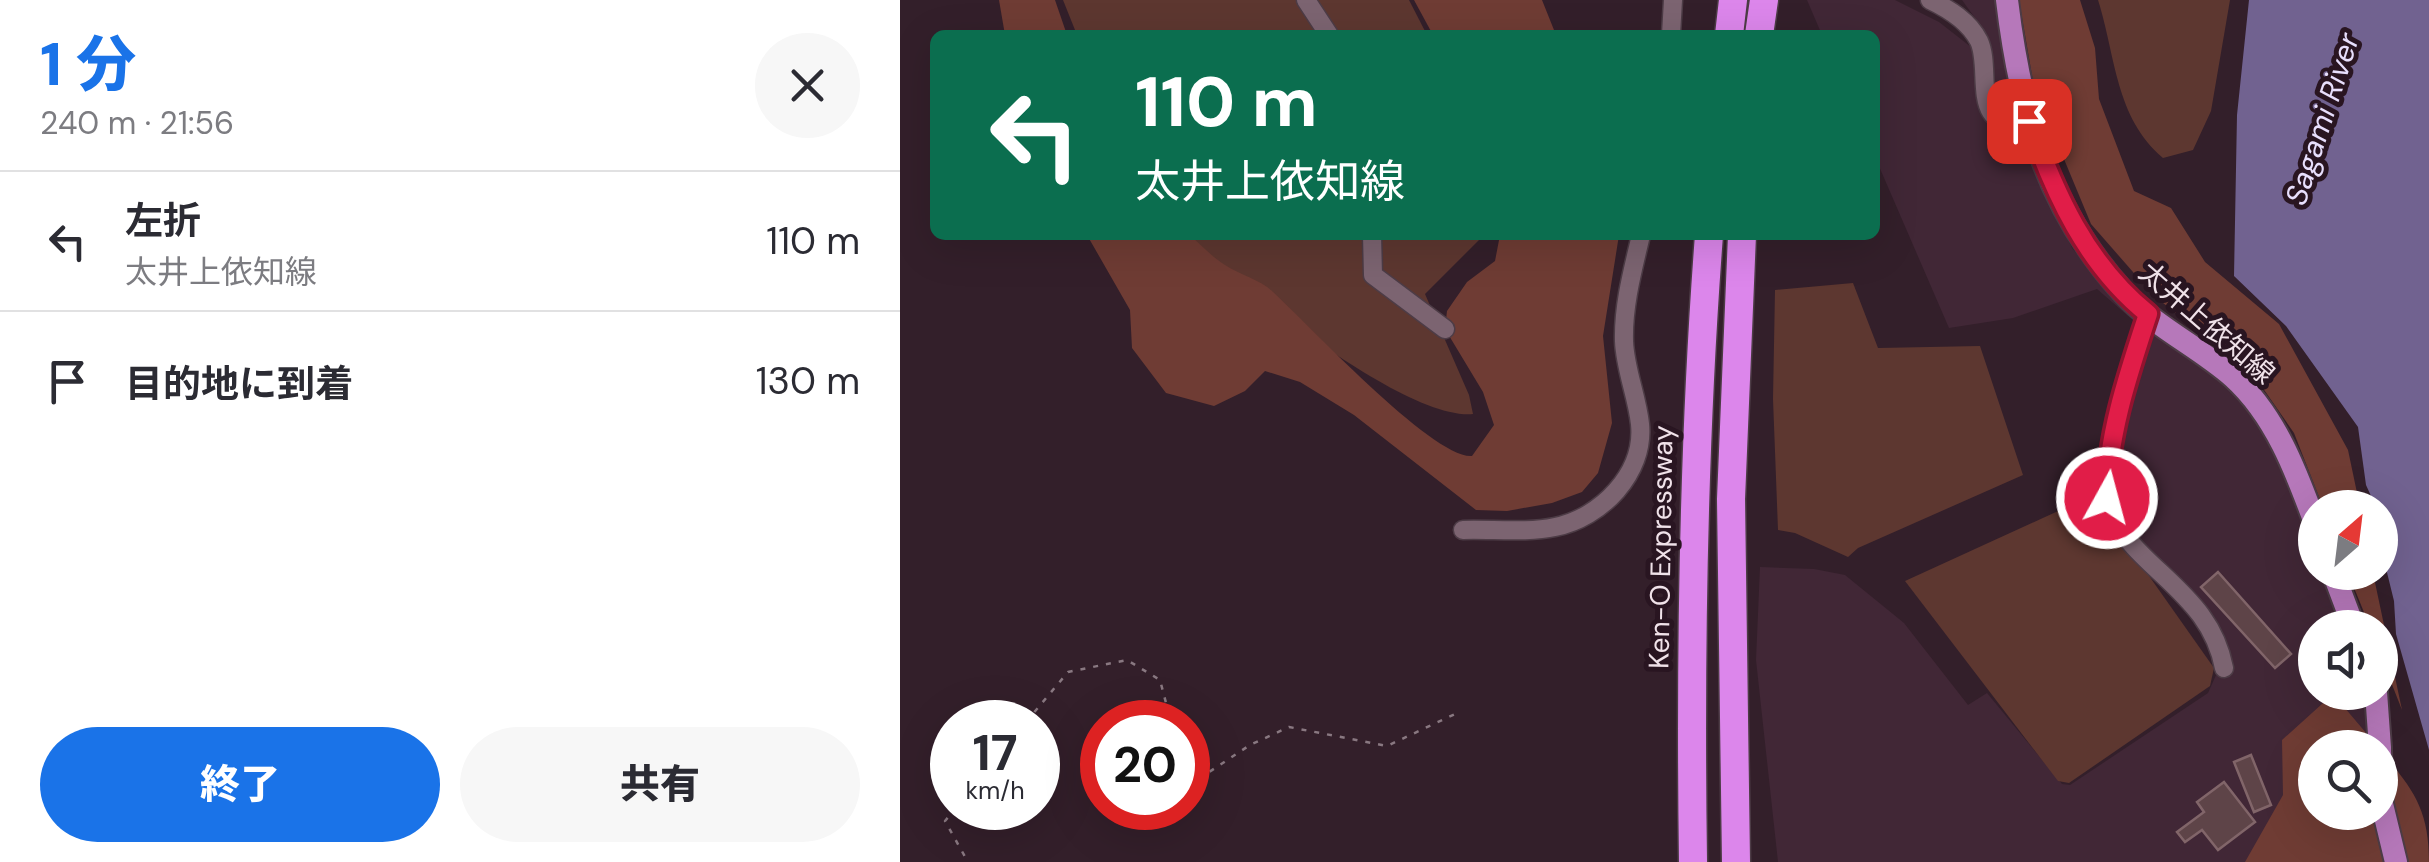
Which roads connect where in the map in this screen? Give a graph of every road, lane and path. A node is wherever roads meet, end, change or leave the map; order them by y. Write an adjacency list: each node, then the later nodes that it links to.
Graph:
1 (1306, 0): 7 (lane)
2 (1673, 0): 8 (lane)
3 (1733, 0): 9 (highway)
4 (1764, 0): 10 (highway)
5 (1930, 0): 11 (lane)
6 (2007, 0): 11 (main road, 太井上依知線)
7 (1325, 30)
8 (1670, 30)
9 (1730, 30)
10 (1761, 30)
11 (2029, 121): 16 (main road, 太井上依知線)
12 (1372, 240): 17 (lane)
13 (1640, 240): 19 (lane)
14 (1710, 240): 28 (highway, Ken-O Expressway)
15 (1742, 240): 29 (highway)
16 (2148, 314): 18 (main road, 太井上依知線); 20 (lane)
17 (1444, 329)
18 (2302, 490)
19 (1463, 530)
20 (2224, 668)
21 (1044, 700): 22 (path)
22 (1165, 700)
23 (1456, 714): 24 (path)
24 (1210, 771)
25 (950, 830): 27 (path)
26 (2388, 830): 30 (main road)
27 (968, 862)
28 (1694, 862)
29 (1736, 862)
30 (2396, 862)

